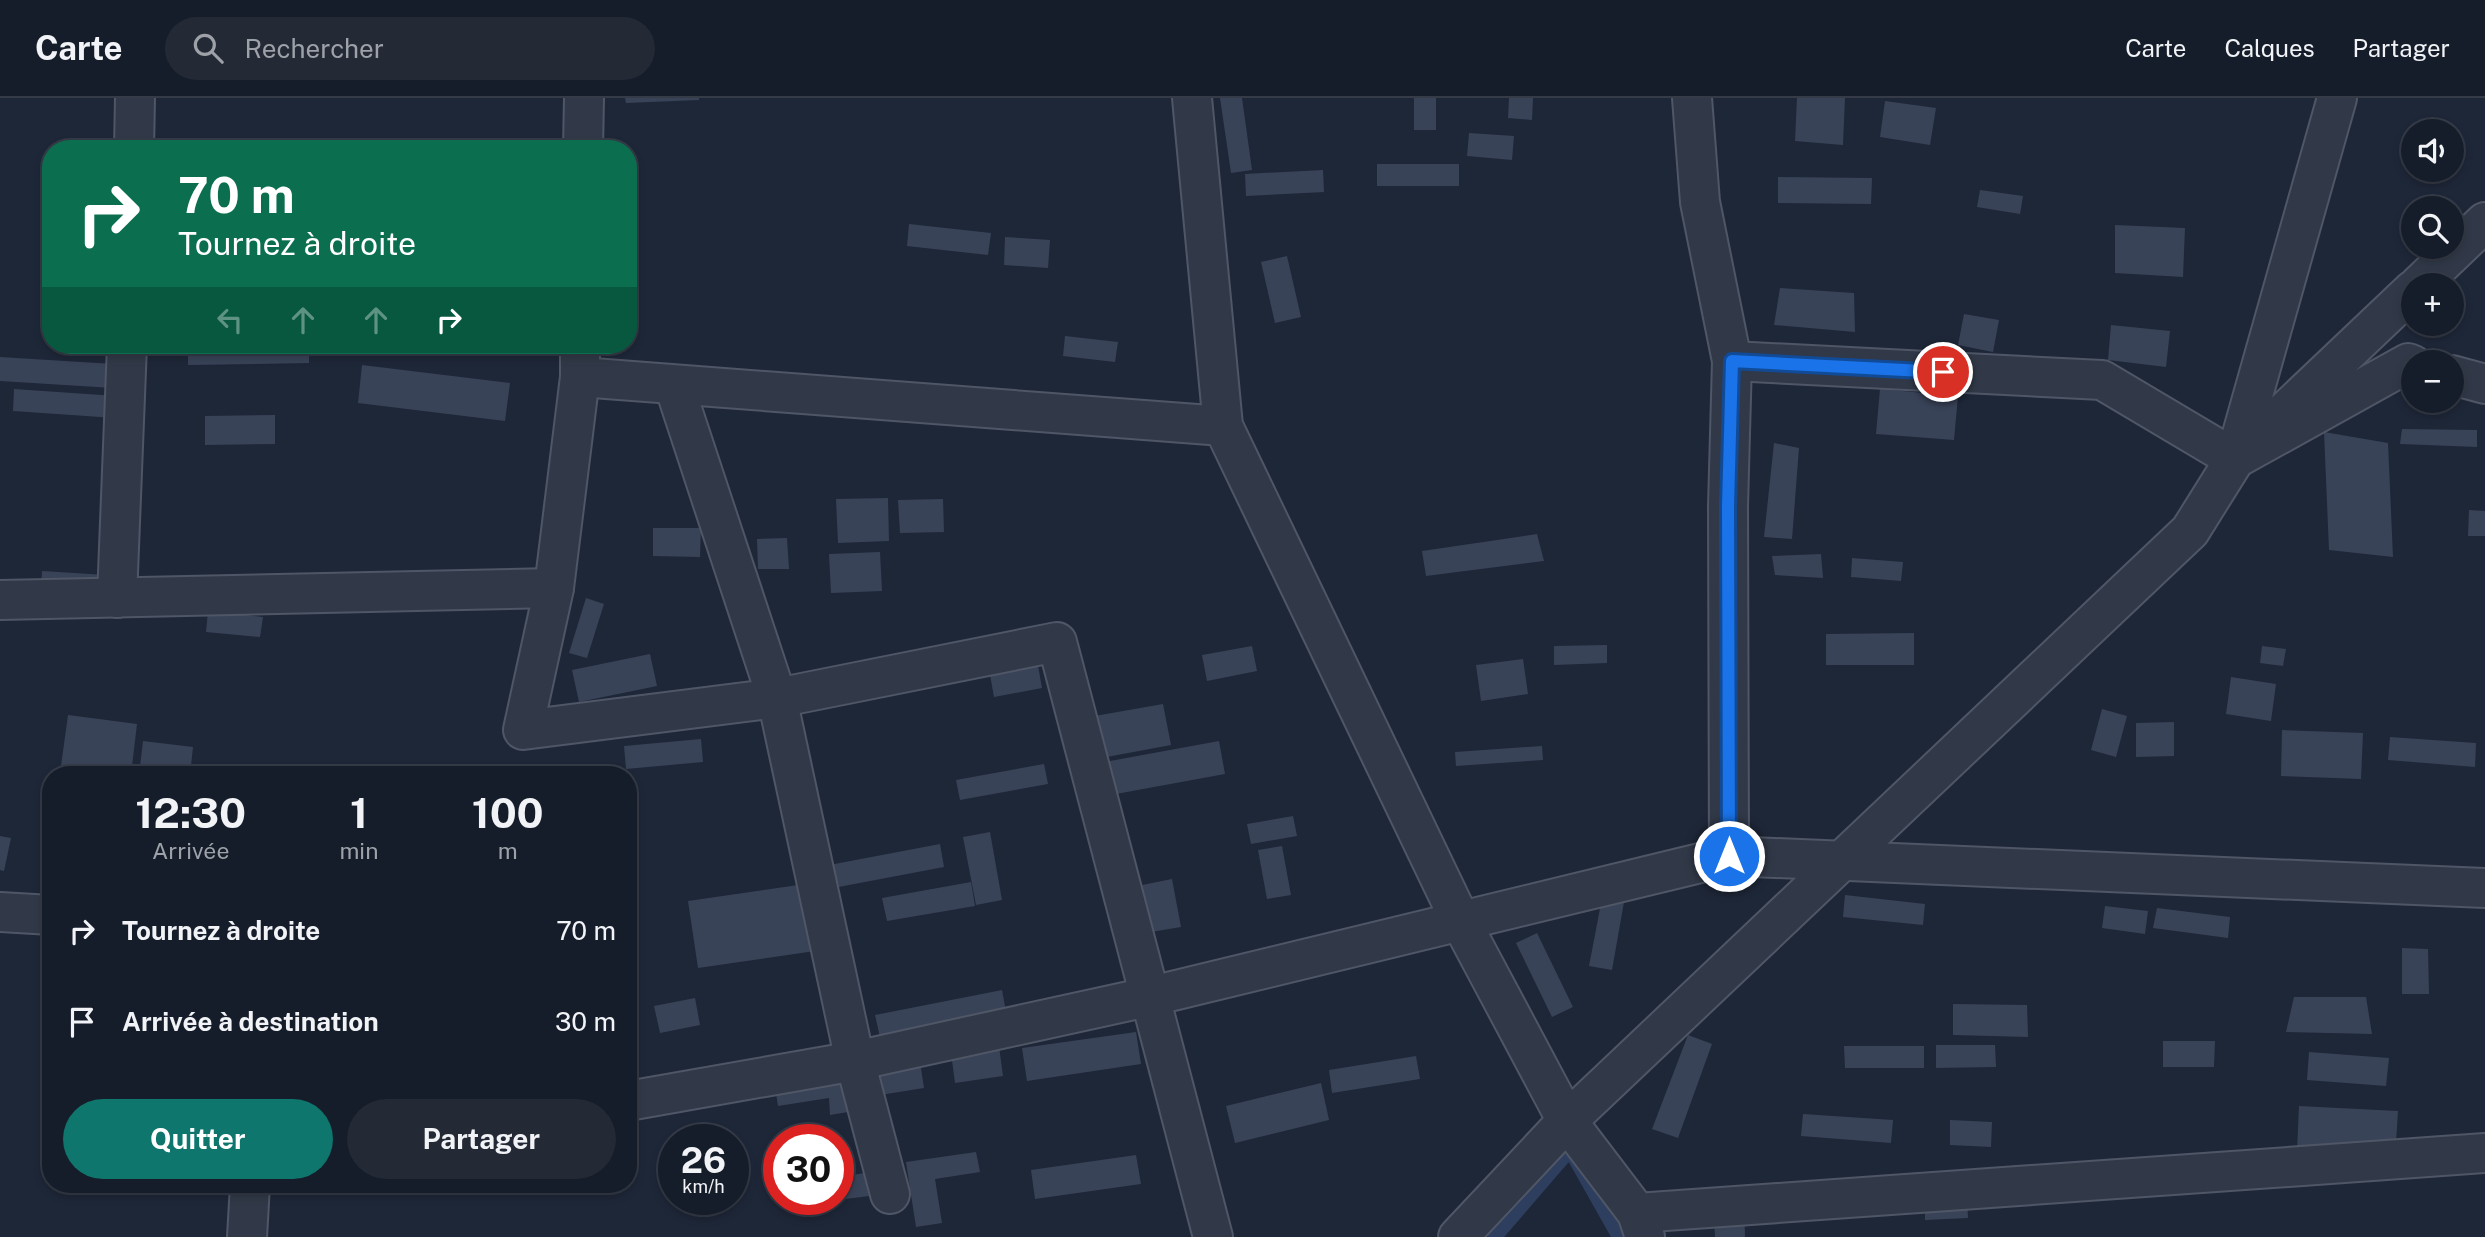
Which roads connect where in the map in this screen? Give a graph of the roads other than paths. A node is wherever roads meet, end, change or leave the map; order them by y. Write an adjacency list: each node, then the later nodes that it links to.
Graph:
1 (135, 98): 6 (street)
2 (584, 98): 7 (street)
3 (1192, 98): 18 (street)
4 (1692, 98): 13 (street)
5 (2337, 98): 19 (street)
6 (134, 140)
7 (583, 140)
8 (2485, 222): 9 (street)
9 (2431, 273)
10 (2401, 301): 19 (street)
11 (127, 354): 21 (street)
12 (580, 361): 17 (street); 20 (street)
13 (1732, 361): 19 (street); 24 (street)
14 (2401, 367): 19 (street)
15 (2464, 378): 16 (street)
16 (2485, 384)
17 (674, 385): 18 (street); 23 (street)
18 (1223, 426): 29 (street)
19 (2235, 458): 25 (street)
20 (554, 588): 21 (street); 23 (street)
21 (117, 598): 22 (street)
22 (0, 600)
23 (777, 698): 30 (street); 31 (street)
24 (1729, 856): 25 (street); 29 (street)
25 (1843, 859): 26 (street); 33 (street)
26 (2485, 888)
27 (0, 912): 28 (street)
28 (42, 914)
29 (1461, 922): 30 (street); 33 (street)
30 (1152, 996): 31 (street); 39 (street)
31 (855, 1061): 32 (street); 36 (street)
32 (637, 1099)
33 (1567, 1121): 37 (street); 40 (street)
34 (2485, 1153): 37 (street)
35 (250, 1193): 38 (street)
36 (890, 1194)
37 (1641, 1225)
38 (247, 1237)
39 (1213, 1237)
40 (1458, 1237)

